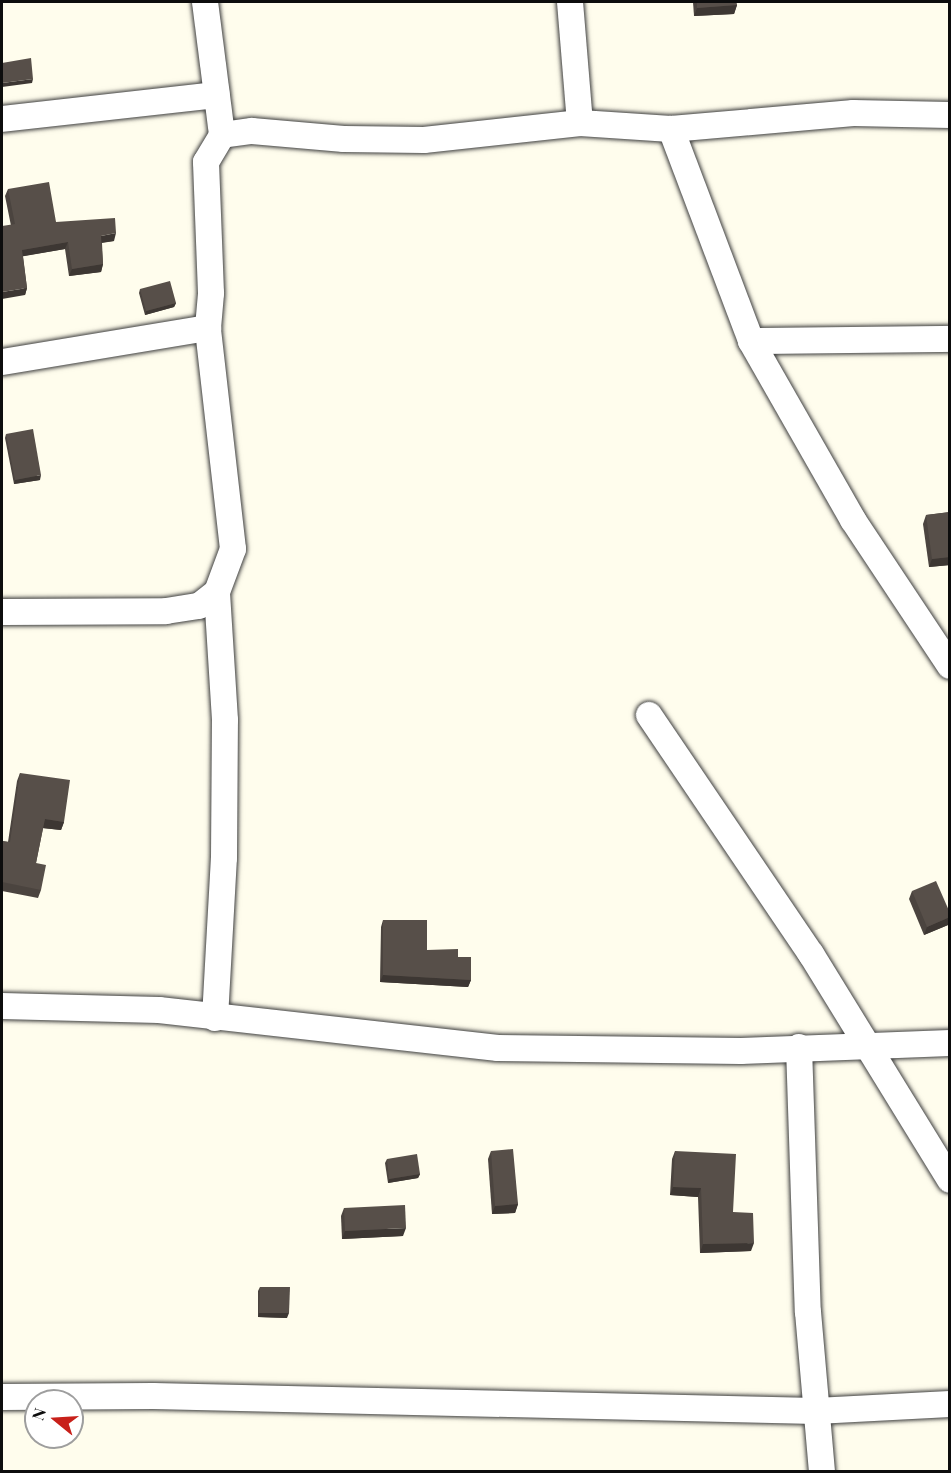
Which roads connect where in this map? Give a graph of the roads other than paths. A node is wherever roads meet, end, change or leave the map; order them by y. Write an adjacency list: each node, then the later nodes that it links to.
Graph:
1 (206, 2): 3 (street)
2 (570, 2): 6 (street)
3 (217, 95): 5 (street); 8 (street)
4 (950, 115): 7 (street)
5 (2, 118)
6 (580, 123): 7 (street); 8 (street)
7 (671, 129): 11 (street)
8 (222, 135): 9 (street)
9 (208, 327): 12 (street); 13 (street)
10 (950, 339): 11 (street)
11 (751, 341): 15 (street)
12 (2, 362)
13 (218, 592): 14 (street); 18 (street)
14 (2, 612)
15 (950, 666)
16 (649, 715): 21 (street)
17 (2, 1006): 18 (street)
18 (215, 1018): 20 (street)
19 (950, 1043): 21 (street)
20 (799, 1047): 21 (street); 25 (street)
21 (866, 1047): 22 (street)
22 (950, 1180)
23 (2, 1397): 25 (street)
24 (950, 1404): 25 (street)
25 (816, 1411): 26 (street)
26 (822, 1472)

